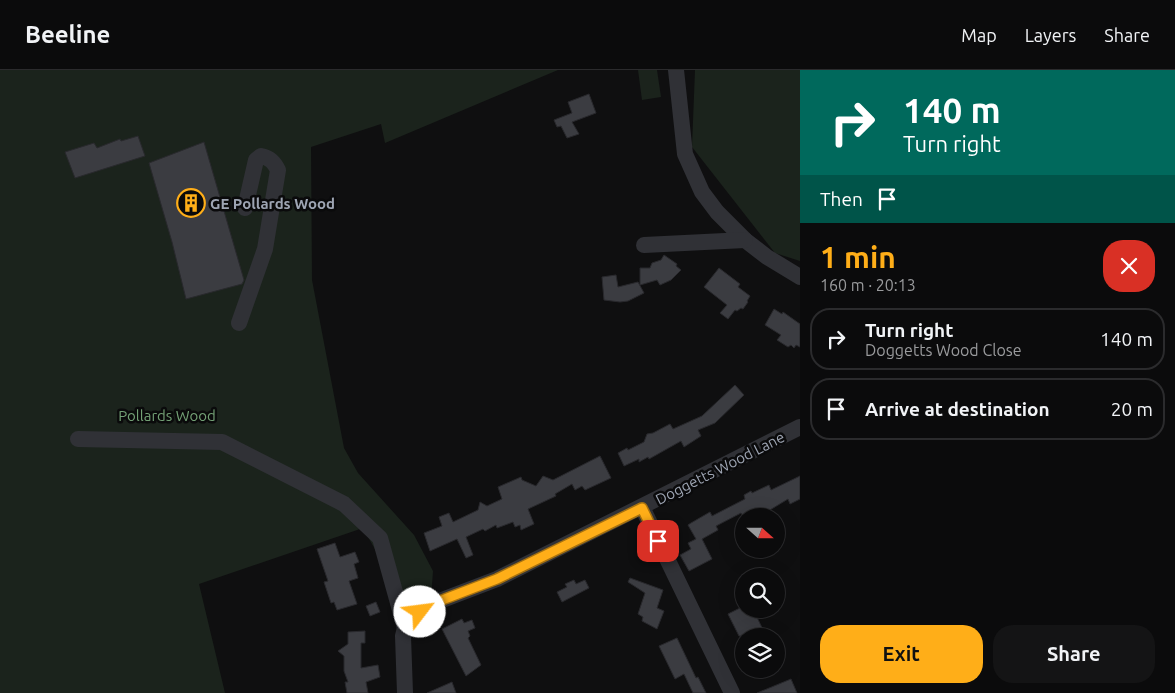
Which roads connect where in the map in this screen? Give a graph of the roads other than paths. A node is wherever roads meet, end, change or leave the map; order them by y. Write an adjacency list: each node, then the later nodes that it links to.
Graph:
1 (676, 70): 3 (street)
2 (245, 208): 6 (street)
3 (745, 240): 4 (street); 5 (street)
4 (644, 245)
5 (800, 277)
6 (239, 323)
7 (800, 427): 9 (street, Doggetts Wood Lane)
8 (78, 439): 10 (street)
9 (642, 508): 10 (street, Doggetts Wood Lane); 12 (street)
10 (405, 628): 11 (street)
11 (405, 693)
12 (732, 693)

